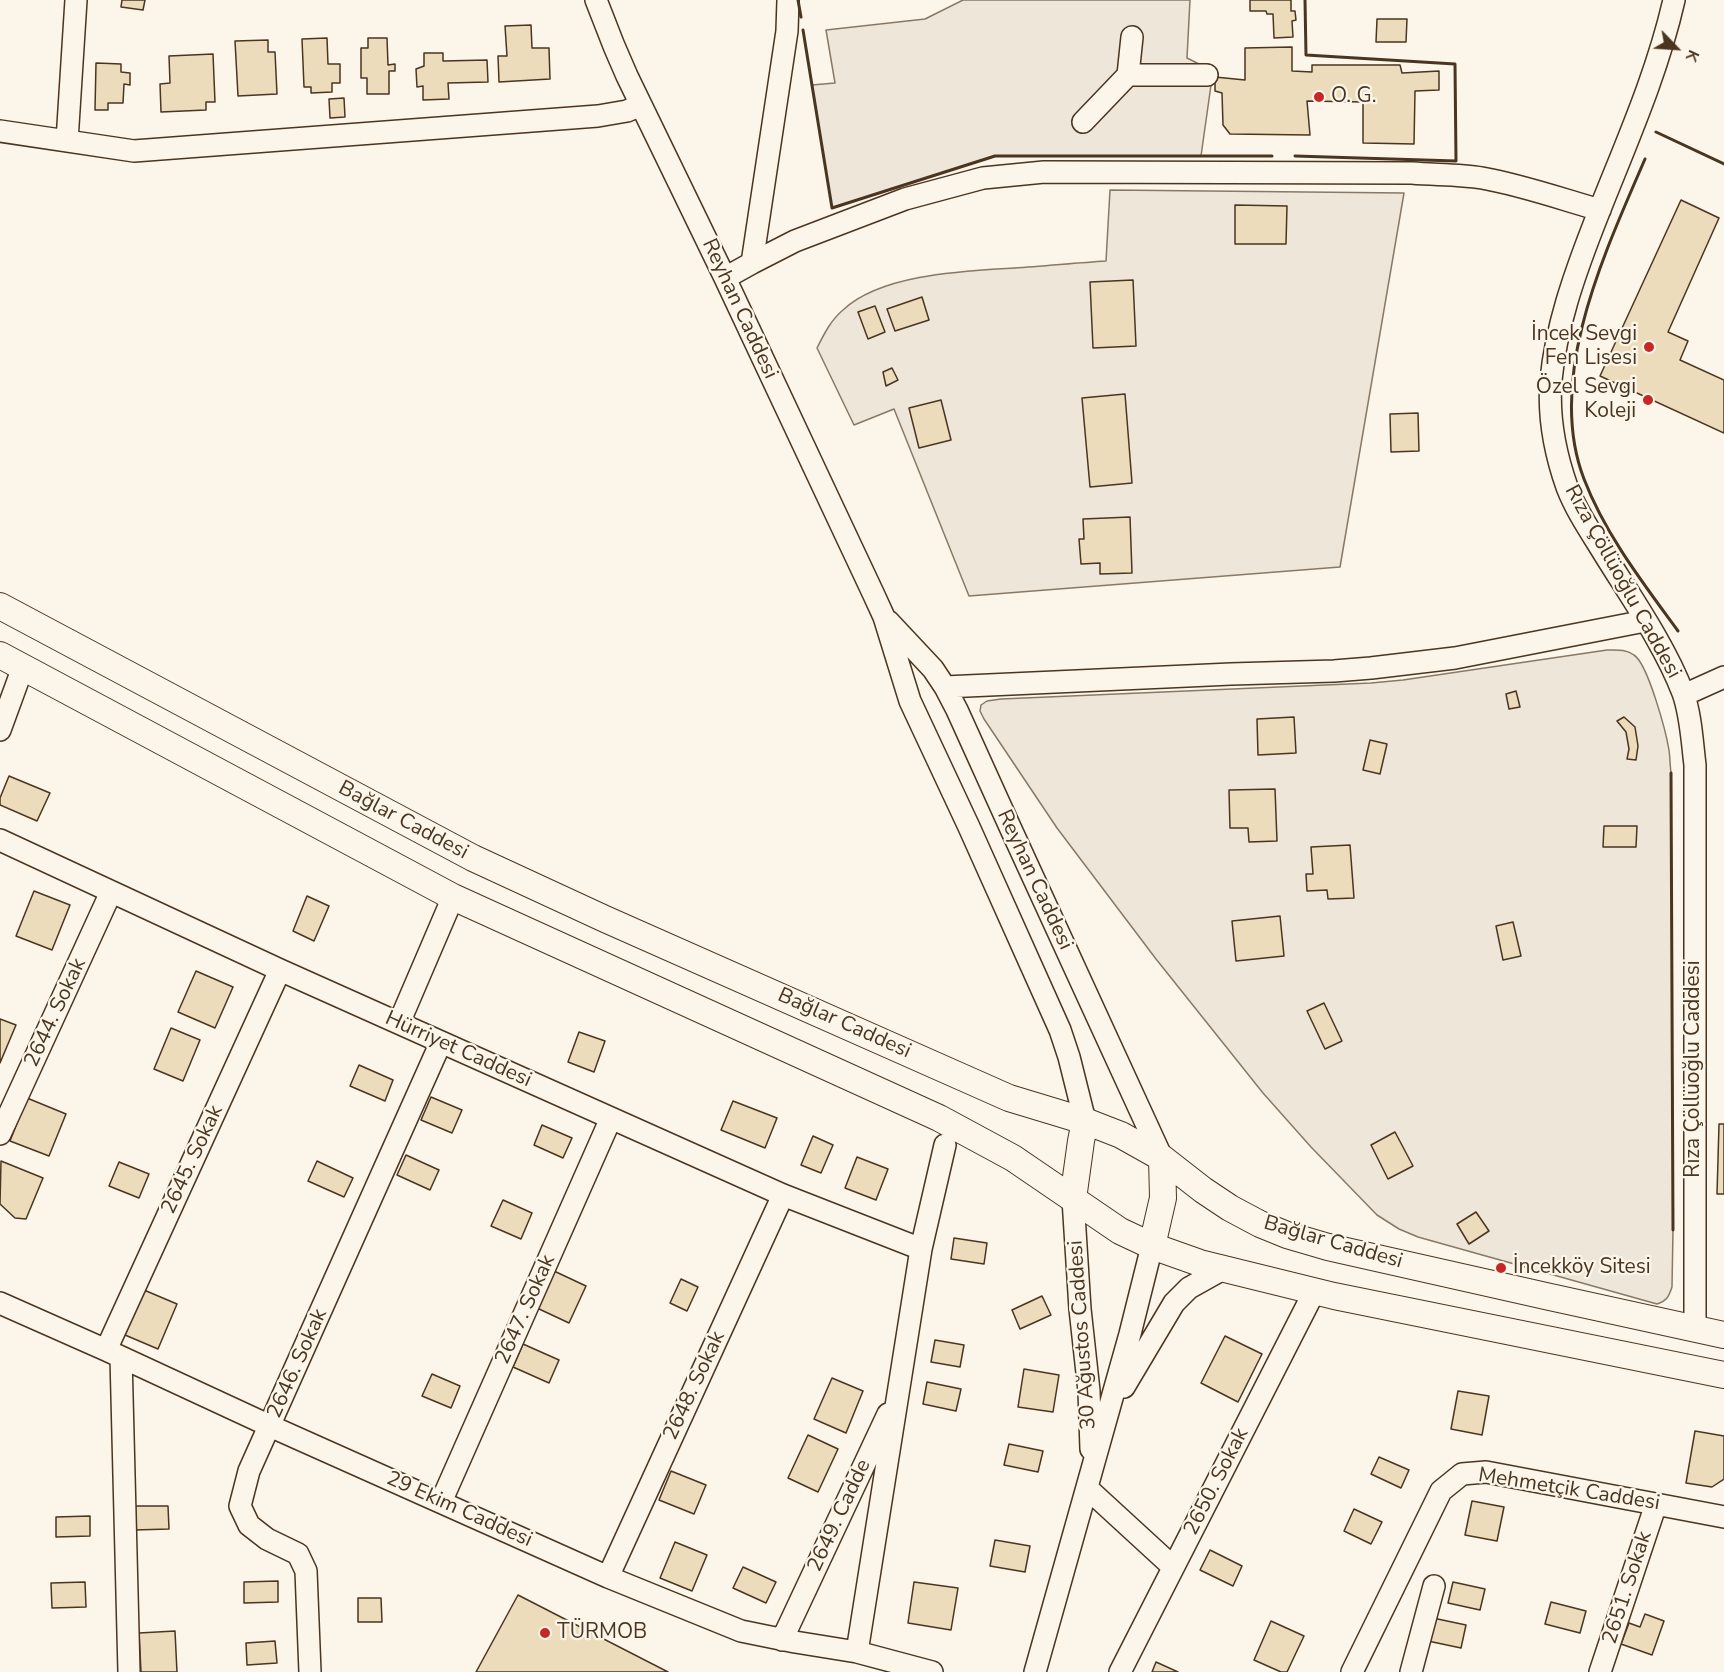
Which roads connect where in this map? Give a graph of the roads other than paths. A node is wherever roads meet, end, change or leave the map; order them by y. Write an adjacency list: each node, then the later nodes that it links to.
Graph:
1 (76, 0): 11 (street)
2 (596, 0): 8 (street, Reyhan Caddesi)
3 (788, 0): 13 (street)
4 (1674, 0): 12 (street, Rıza Çöllüoğlu Caddesi)
5 (1132, 37): 6 (street)
6 (1128, 75): 7 (street); 9 (street)
7 (1207, 75)
8 (641, 105): 11 (street); 14 (street, Reyhan Caddesi)
9 (1083, 122)
10 (0, 131): 11 (street)
11 (67, 141)
12 (1600, 210): 13 (street); 17 (street, Rıza Çöllüoğlu Caddesi)
13 (752, 262): 14 (street)
14 (725, 278): 16 (street, Reyhan Caddesi)
15 (0, 606): 31 (main road, Bağlar Caddesi)
16 (884, 617): 21 (street, Reyhan Caddesi); 31 (street, Reyhan Caddesi)
17 (1645, 621): 21 (street); 22 (street, Rıza Çöllüoğlu Caddesi)
18 (0, 655): 19 (main road, Bağlar Caddesi)
19 (23, 668): 23 (street); 26 (main road, Bağlar Caddesi)
20 (1724, 677): 22 (street)
21 (945, 687): 34 (street, Reyhan Caddesi)
22 (1684, 695): 42 (street, Rıza Çöllüoğlu Caddesi)
23 (0, 730)
24 (0, 840): 25 (street, Hürriyet Caddesi)
25 (111, 892): 27 (street, Hürriyet Caddesi); 32 (street, 2644. Sokak)
26 (453, 897): 28 (street); 36 (main road, Bağlar Caddesi)
27 (280, 970): 28 (street, Hürriyet Caddesi); 44 (street, 2645. Sokak)
28 (399, 1023): 29 (street, Hürriyet Caddesi)
29 (441, 1042): 30 (street, Hürriyet Caddesi); 48 (street, 2646. Sokak)
30 (611, 1118): 35 (street, Hürriyet Caddesi); 50 (street, 2647. Sokak)
31 (1085, 1121): 34 (main road, Bağlar Caddesi); 36 (main road)
32 (0, 1134)
33 (945, 1145): 38 (street, 2649. Cadde)
34 (1162, 1158): 37 (main road); 42 (main road, Bağlar Caddesi)
35 (783, 1195): 38 (street, Hürriyet Caddesi); 54 (street, 2648. Sokak)
36 (1073, 1199): 37 (main road, Bağlar Caddesi); 49 (street, 30 Ağustos Caddesi)
37 (1152, 1246): 39 (main road, Bağlar Caddesi); 47 (street, 30 Ağustos Caddesi)
38 (921, 1249): 46 (street, 2649. Cadde)
39 (1223, 1269): 40 (main road, Bağlar Caddesi); 47 (street)
40 (1314, 1292): 45 (main road, Bağlar Caddesi); 53 (street, 2650. Sokak)
41 (0, 1304): 44 (street, 29 Ekim Caddesi)
42 (1695, 1329): 43 (main road, Bağlar Caddesi)
43 (1724, 1335)
44 (114, 1353): 48 (street, 29 Ekim Caddesi); 58 (street, 2645. Sokak)
45 (1724, 1375)
46 (898, 1392): 56 (street, 2649. Cadde); 57 (street, 2649. Cadde)
47 (1107, 1417): 49 (street, 30 Ağustos Caddesi)
48 (270, 1426): 50 (street, 29 Ekim Caddesi); 59 (street, 2646. Sokak)
49 (1089, 1479): 53 (street); 61 (street, 30 Ağustos Caddesi)
50 (441, 1502): 54 (street, 29 Ekim Caddesi)
51 (1656, 1504): 52 (street, Mehmetçik Caddesi); 63 (street, Mehmetçik Caddesi); 65 (street, 2651. Sokak)
52 (1724, 1517)
53 (1173, 1568): 62 (street, 2650. Sokak)
54 (608, 1577): 56 (street, 29 Ekim Caddesi)
55 (1434, 1586): 64 (street)
56 (782, 1640): 57 (street, 29 Ekim Caddesi)
57 (857, 1652): 60 (street, 29 Ekim Caddesi)
58 (129, 1672)
59 (310, 1672)
60 (932, 1672)
61 (1035, 1672)
62 (1120, 1672)
63 (1353, 1672)
64 (1411, 1672)
65 (1600, 1672)

